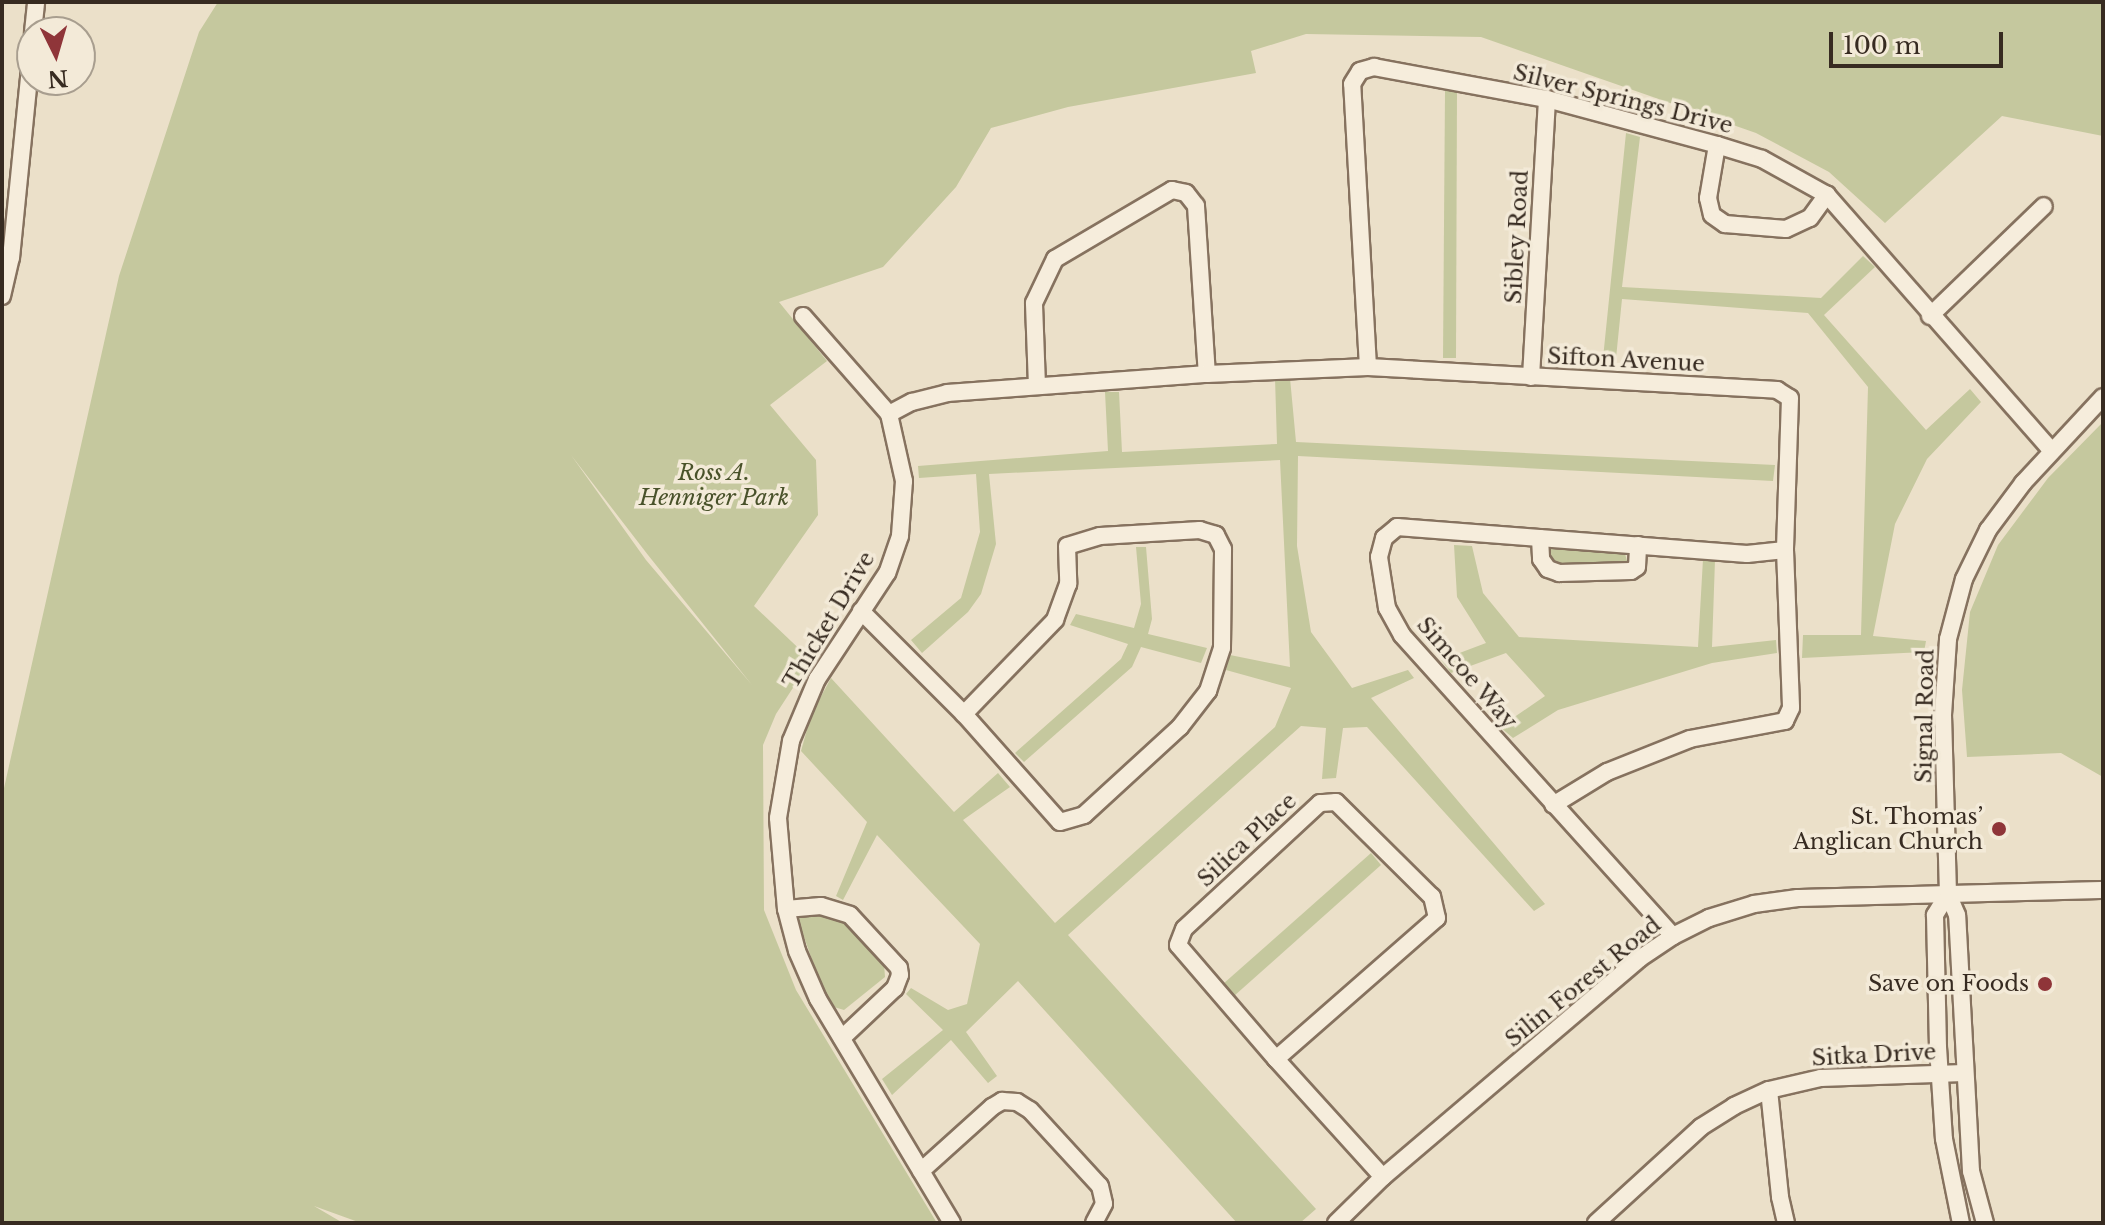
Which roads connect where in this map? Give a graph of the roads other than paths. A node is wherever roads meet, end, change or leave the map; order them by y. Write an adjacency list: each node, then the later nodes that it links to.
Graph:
1 (27, 96): 6 (street)
2 (1547, 99): 3 (street, Silver Springs Drive); 9 (street, Silver Springs Drive); 11 (street, Sibley Road)
3 (1717, 145): 4 (street, Silver Springs Drive); 4 (street)
4 (1827, 195): 8 (street, Silver Springs Drive)
5 (2044, 206): 8 (street)
6 (2, 296)
7 (803, 316): 14 (street, Thicket Drive)
8 (1930, 316): 15 (street, Silver Springs Drive)
9 (1368, 367): 10 (street, Sifton Avenue); 11 (street, Sifton Avenue)
10 (1207, 374): 12 (street, Sifton Avenue); 12 (street)
11 (1531, 377): 18 (street, Sifton Avenue)
12 (1037, 386): 14 (street, Sifton Avenue)
13 (2103, 397): 15 (street, Signal Road)
14 (889, 414): 19 (street, Thicket Drive)
15 (2051, 450): 23 (street, Signal Road)
16 (1540, 538): 17 (street, Simcoe Way); 17 (street); 21 (street, Simcoe Way)
17 (1638, 545): 18 (street, Simcoe Way)
18 (1785, 550): 21 (street, Sifton Avenue)
19 (861, 611): 20 (street); 24 (street, Thicket Drive)
20 (964, 714): 20 (street)
21 (1553, 805): 25 (street, Simcoe Way)
22 (2103, 890): 23 (street, Silin Forest Road)
23 (1948, 894): 25 (street, Silin Forest Road); 28 (street, Signal Road); 29 (street, Signal Road)
24 (786, 909): 26 (street, Thicket Drive); 26 (street)
25 (1673, 936): 32 (street, Silin Forest Road)
26 (842, 1038): 31 (street, Thicket Drive)
27 (1276, 1059): 27 (street, Silica Place); 32 (street, Silica Place)
28 (1963, 1073): 29 (street, Sitka Drive); 39 (street, Signal Road)
29 (1940, 1074): 30 (street, Sitka Drive); 38 (street, Signal Road)
30 (1769, 1090): 36 (street, Sitka Drive); 37 (street)
31 (921, 1171): 33 (street, Thicket Drive); 34 (street)
32 (1383, 1177): 35 (street, Silin Forest Road)
33 (952, 1223)
34 (1094, 1223)
35 (1336, 1223)
36 (1596, 1223)
37 (1786, 1223)
38 (1961, 1223)
39 (1985, 1223)

